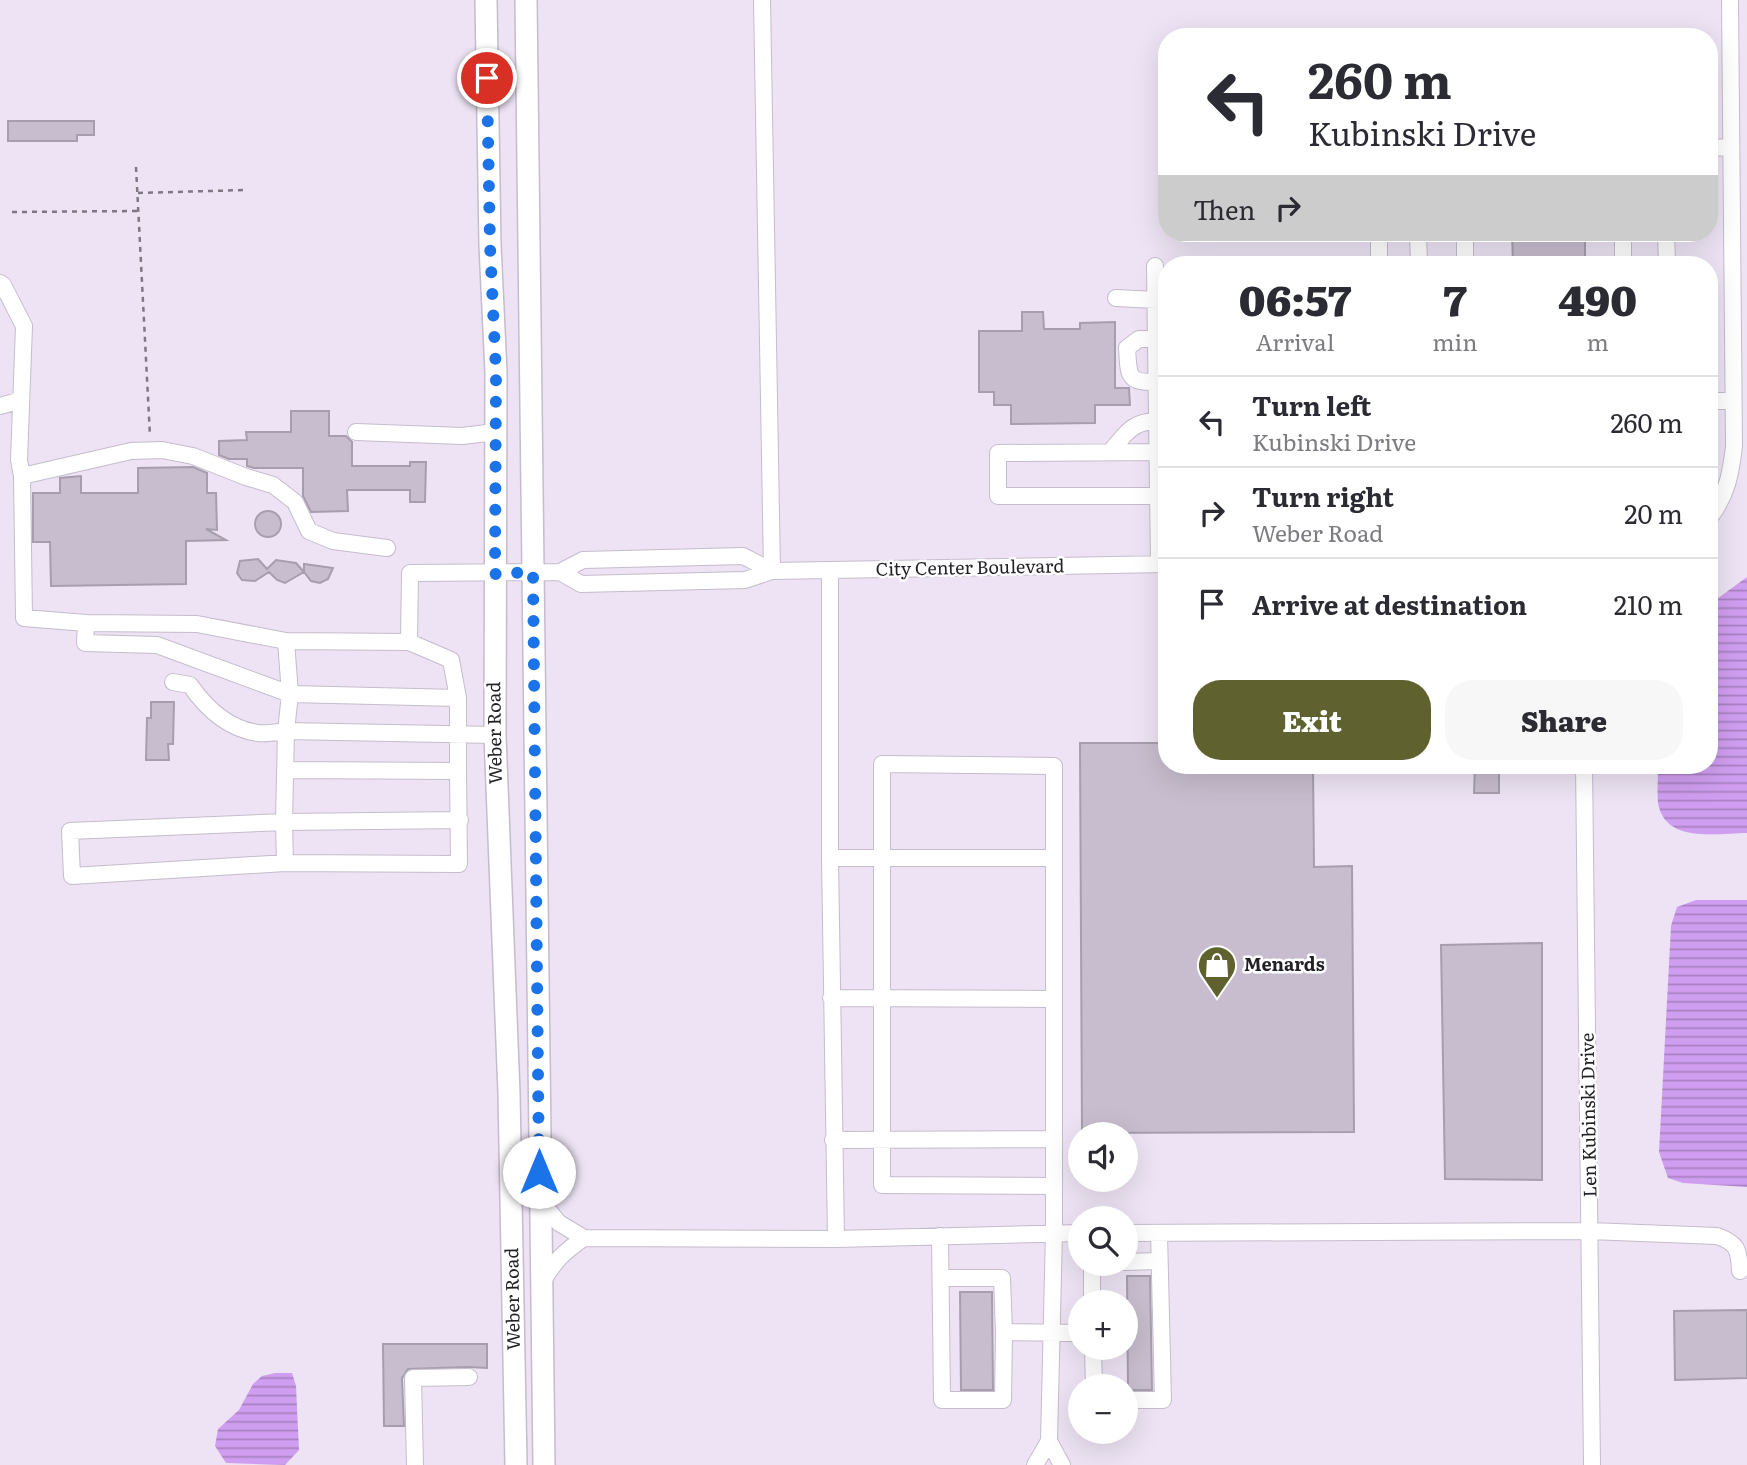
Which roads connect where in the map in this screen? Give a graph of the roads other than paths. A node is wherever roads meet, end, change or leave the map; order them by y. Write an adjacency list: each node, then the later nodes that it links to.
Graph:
1 (486, 0): 19 (main road, Weber Road)
2 (526, 0): 29 (main road, Weber Road)
3 (762, 0): 27 (street)
4 (1730, 0): 5 (street)
5 (1731, 147): 6 (street); 15 (street)
6 (1718, 148)
7 (1155, 267): 10 (street)
8 (0, 283): 13 (street)
9 (1116, 298): 10 (street)
10 (1156, 300): 11 (street)
11 (1156, 339): 12 (street); 12 (street)
12 (1157, 382): 17 (street)
13 (21, 400): 16 (street); 22 (street)
14 (1718, 401): 15 (street)
15 (1733, 401): 24 (street)
16 (0, 406)
17 (1158, 421): 20 (street); 21 (street)
18 (356, 432): 19 (street)
19 (496, 432): 31 (main road, Weber Road)
20 (1110, 452): 21 (street); 23 (street)
21 (1158, 452)
22 (22, 476): 25 (street); 32 (street)
23 (1158, 496)
24 (1718, 507)
25 (387, 548)
26 (1158, 564): 28 (street, City Center Boulevard)
27 (772, 571): 28 (street, City Center Boulevard); 30 (street, City Center Boulevard); 30 (street, City Center Boulevard)
28 (830, 571): 46 (street)
29 (533, 572): 30 (street); 31 (street); 57 (main road, Weber Road)
30 (560, 572)
31 (495, 574): 34 (street); 40 (main road, Weber Road)
32 (86, 623): 33 (street); 36 (street)
33 (286, 641): 34 (street); 36 (street)
34 (409, 642): 37 (street)
35 (173, 682): 38 (street)
36 (290, 694): 37 (street); 38 (street)
37 (458, 698): 39 (street)
38 (286, 731): 39 (street); 41 (street)
39 (460, 733): 40 (street); 42 (street)
40 (495, 735): 78 (main road, Weber Road)
41 (286, 770): 42 (street); 45 (street)
42 (458, 771): 44 (street)
43 (1584, 774): 58 (street, Len Kubinski Drive)
44 (460, 820): 45 (street); 49 (street)
45 (284, 822): 49 (street); 49 (street)
46 (830, 858): 47 (street); 50 (street)
47 (882, 858): 48 (street); 48 (street); 51 (street)
48 (1054, 858): 52 (street)
49 (285, 863)
50 (831, 998): 51 (street); 54 (street)
51 (882, 998): 52 (street); 55 (street)
52 (1053, 999): 53 (street)
53 (1053, 1139): 55 (street); 56 (street)
54 (833, 1140): 55 (street); 65 (street)
55 (882, 1140): 56 (street)
56 (1053, 1186): 59 (street)
57 (539, 1199): 64 (street); 70 (main road, Weber Road)
58 (1590, 1230): 62 (street); 68 (street); 82 (street, Len Kubinski Drive)
59 (1054, 1233): 60 (street); 63 (street); 73 (street)
60 (1068, 1233)
61 (1138, 1233): 62 (street)
62 (1159, 1233): 67 (street)
63 (940, 1236): 65 (street); 69 (street)
64 (584, 1238): 65 (street); 70 (street)
65 (836, 1239)
66 (1138, 1262): 67 (street)
67 (1159, 1262): 75 (street)
68 (1740, 1271)
69 (941, 1278): 71 (street); 71 (street)
70 (541, 1285): 79 (main road, Weber Road)
71 (1004, 1332): 73 (street)
72 (1068, 1333): 73 (street)
73 (1052, 1334): 76 (street)
74 (469, 1377): 77 (street)
75 (1138, 1400)
76 (1049, 1441): 80 (street); 81 (street)
77 (415, 1465)
78 (516, 1465)
79 (544, 1465)
80 (1035, 1465)
81 (1062, 1465)
82 (1592, 1465)

